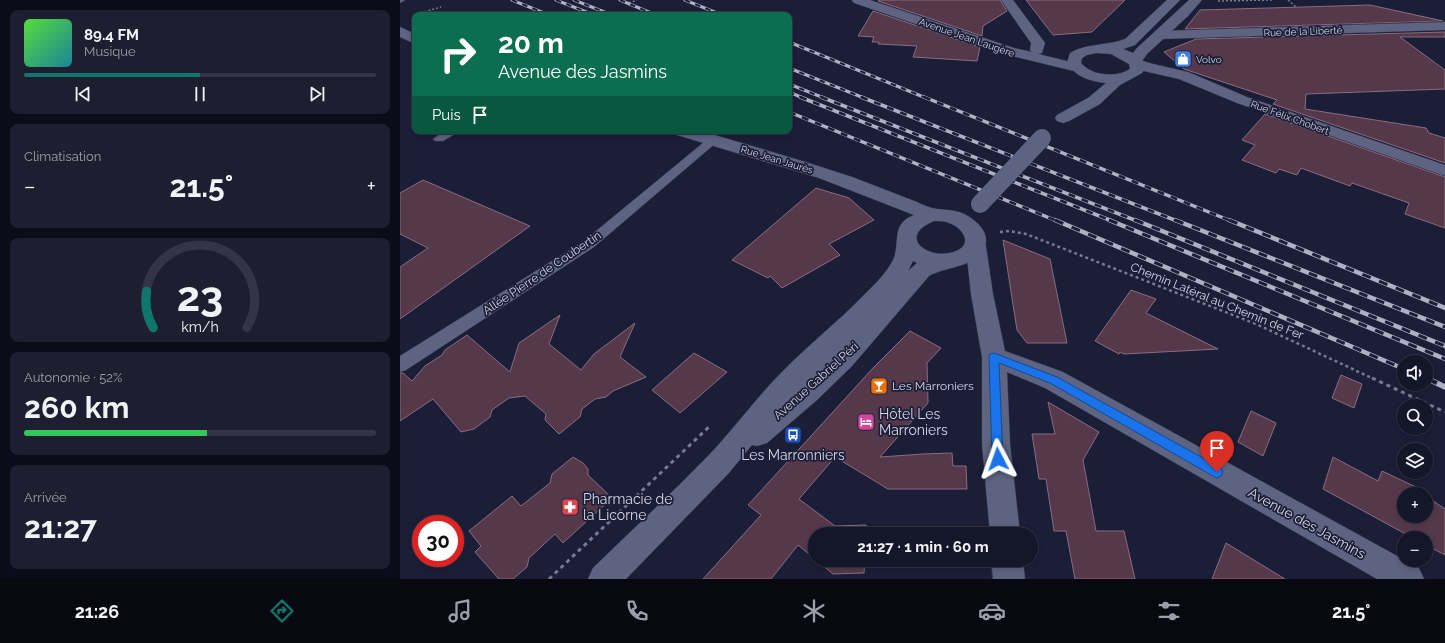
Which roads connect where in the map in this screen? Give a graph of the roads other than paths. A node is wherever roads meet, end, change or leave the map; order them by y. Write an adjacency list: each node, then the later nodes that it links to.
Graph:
1 (858, 0): 13 (street, Avenue Jean Laugère)
2 (882, 0): 10 (street, Avenue Jean Laugère)
3 (1007, 0): 10 (street)
4 (1174, 0): 11 (street)
5 (1195, 0): 8 (street)
6 (1445, 26): 8 (street, Rue de la Liberté)
7 (400, 31): 9 (street)
8 (1161, 35): 12 (street)
9 (412, 38)
10 (1037, 50): 11 (street, Avenue Jean Laugère)
11 (1089, 50): 12 (street, Rue Félix Chobert); 13 (street)
12 (1135, 62): 14 (street); 15 (street, Rue Félix Chobert)
13 (1081, 70): 14 (street, Avenue Jean Laugère); 16 (street)
14 (1127, 77): 15 (street, Avenue Jean Laugère); 16 (street)
15 (1217, 90): 21 (street, Rue Félix Chobert)
16 (1063, 118): 24 (street, bridge)
17 (448, 134): 19 (lane)
18 (692, 134): 20 (street, Rue Jean Jaurès)
19 (439, 139)
20 (713, 140): 22 (street, Rue Jean Jaurès); 29 (lane, Allée Pierre de Coubertin)
21 (1445, 171)
22 (870, 191): 23 (street, Rue Jean Jaurès); 25 (street, Rue Jean Jaurès)
23 (936, 214): 24 (street); 25 (street)
24 (972, 232): 26 (street); 27 (street)
25 (907, 239): 26 (street); 30 (street, Avenue Gabriel Péri)
26 (951, 261): 27 (street); 30 (street, Avenue Gabriel Péri)
27 (982, 294): 28 (street)
28 (994, 357): 31 (street); 35 (street, Avenue des Jasmins)
29 (400, 365)
30 (718, 465): 33 (street, Avenue Gabriel Péri)
31 (1004, 527)
32 (1008, 567): 34 (street)
33 (604, 579)
34 (1009, 579)
35 (1408, 579)

